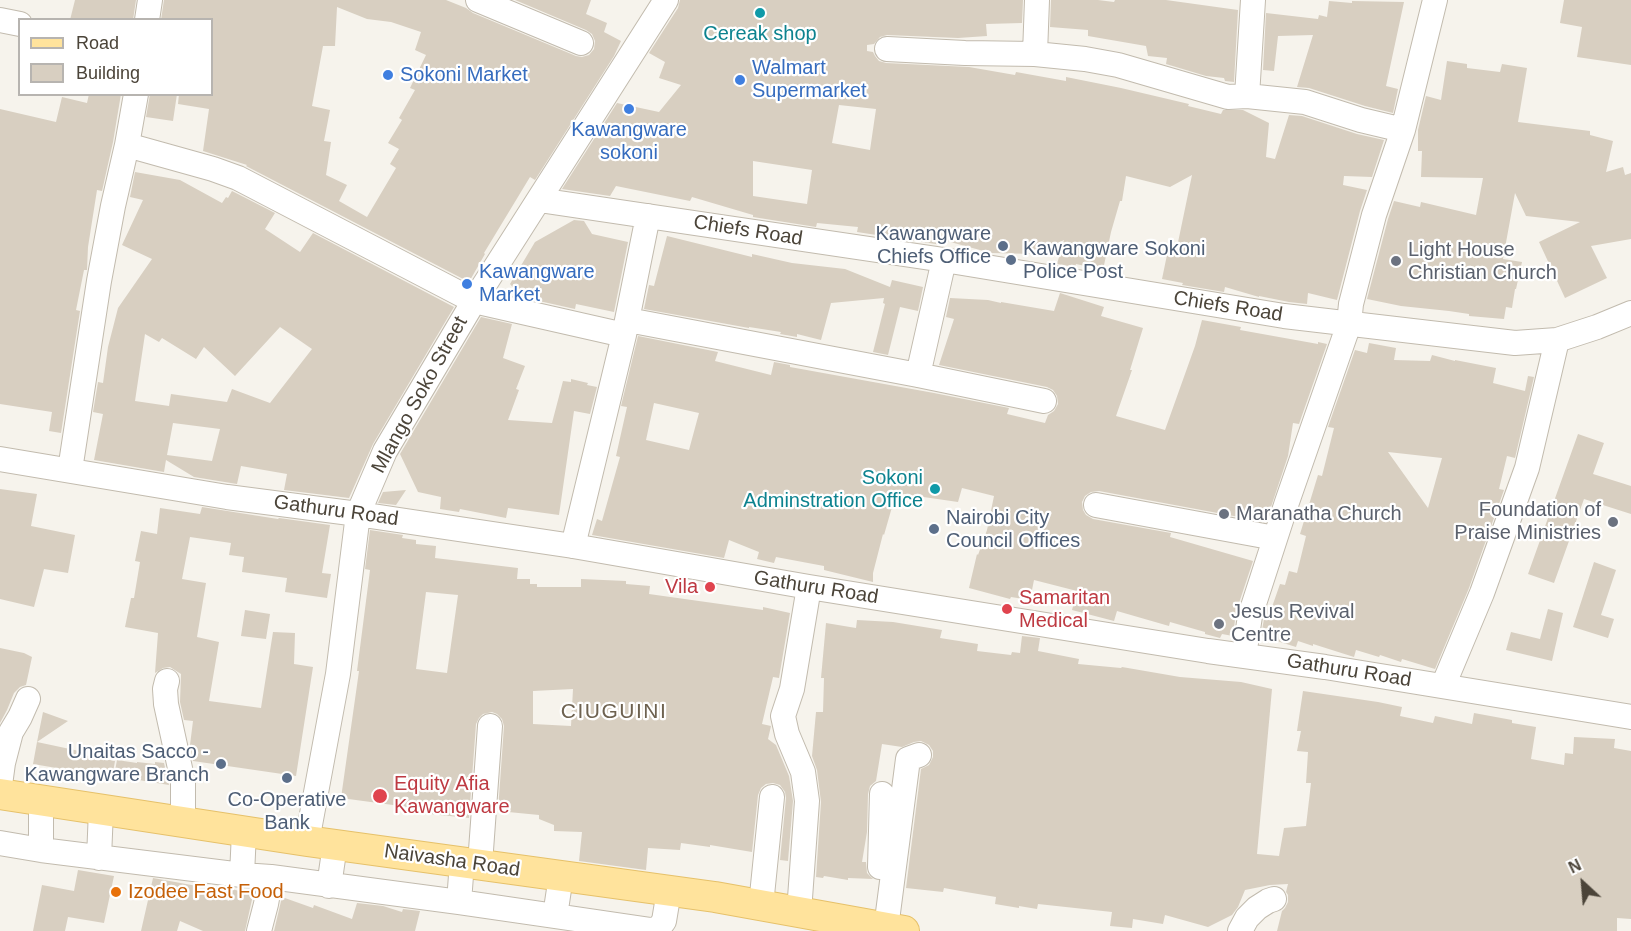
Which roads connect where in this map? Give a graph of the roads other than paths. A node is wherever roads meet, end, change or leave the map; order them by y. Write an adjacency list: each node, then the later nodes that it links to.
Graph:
1 (150, 0): 7 (street)
2 (478, 0): 10 (street)
3 (666, 0): 17 (street, Mlango Soko Street)
4 (1037, 0): 12 (street)
5 (1253, 0): 14 (street)
6 (1435, 0): 15 (street)
7 (147, 18)
8 (0, 20): 9 (street)
9 (18, 24)
10 (581, 43)
11 (887, 49): 12 (street)
12 (1035, 54): 14 (street)
13 (136, 96): 16 (street)
14 (1247, 96): 15 (street)
15 (1403, 130): 22 (street)
16 (127, 145): 20 (street); 28 (street)
17 (539, 200): 18 (street, Chiefs Road); 20 (street, Mlango Soko Street)
18 (648, 216): 19 (street, Chiefs Road); 23 (street)
19 (944, 260): 22 (street, Chiefs Road); 25 (street)
20 (474, 301): 23 (street); 30 (street, Mlango Soko Street)
21 (1631, 313): 24 (street, Chiefs Road)
22 (1348, 324): 24 (street, Chiefs Road); 31 (street)
23 (626, 327): 25 (street); 32 (street)
24 (1557, 340): 36 (street)
25 (918, 375): 26 (street)
26 (1044, 401)
27 (0, 459): 28 (street, Gathuru Road)
28 (70, 470): 30 (street, Gathuru Road)
29 (1096, 505): 31 (street)
30 (358, 514): 32 (street, Gathuru Road); 50 (street, Mlango Soko Street)
31 (1275, 538): 34 (street)
32 (573, 546): 33 (street, Gathuru Road)
33 (809, 587): 34 (street, Gathuru Road); 62 (street)
34 (1244, 656): 36 (street, Gathuru Road)
35 (167, 681): 47 (street)
36 (1443, 686): 38 (street, Gathuru Road)
37 (28, 699): 41 (street)
38 (1631, 717)
39 (490, 726): 53 (street)
40 (920, 755): 65 (street)
41 (0, 785)
42 (0, 794): 45 (main road, Naivasha Road)
43 (882, 794): 65 (street)
44 (772, 797): 61 (street)
45 (41, 800): 46 (main road, Naivasha Road); 51 (street)
46 (101, 810): 47 (main road, Naivasha Road); 52 (street)
47 (183, 822): 48 (main road, Naivasha Road)
48 (244, 832): 50 (main road, Naivasha Road); 54 (street)
49 (0, 843): 51 (street)
50 (321, 843): 53 (main road, Naivasha Road); 57 (street, Mlango Soko Street)
51 (41, 850): 52 (street)
52 (99, 858): 54 (street)
53 (471, 863): 55 (main road, Naivasha Road); 60 (street)
54 (242, 875): 56 (street)
55 (561, 876): 58 (main road, Naivasha Road); 63 (street)
56 (271, 877): 57 (street); 66 (street)
57 (329, 886): 60 (street)
58 (676, 892): 61 (main road, Naivasha Road); 63 (street); 67 (street)
59 (1274, 899): 68 (street)
60 (459, 902): 64 (street)
61 (761, 905): 62 (main road, Naivasha Road)
62 (799, 912): 65 (main road, Naivasha Road)
63 (555, 916): 64 (street)
64 (519, 921)
65 (888, 928)
66 (259, 931)
67 (677, 931)
68 (1240, 931)

